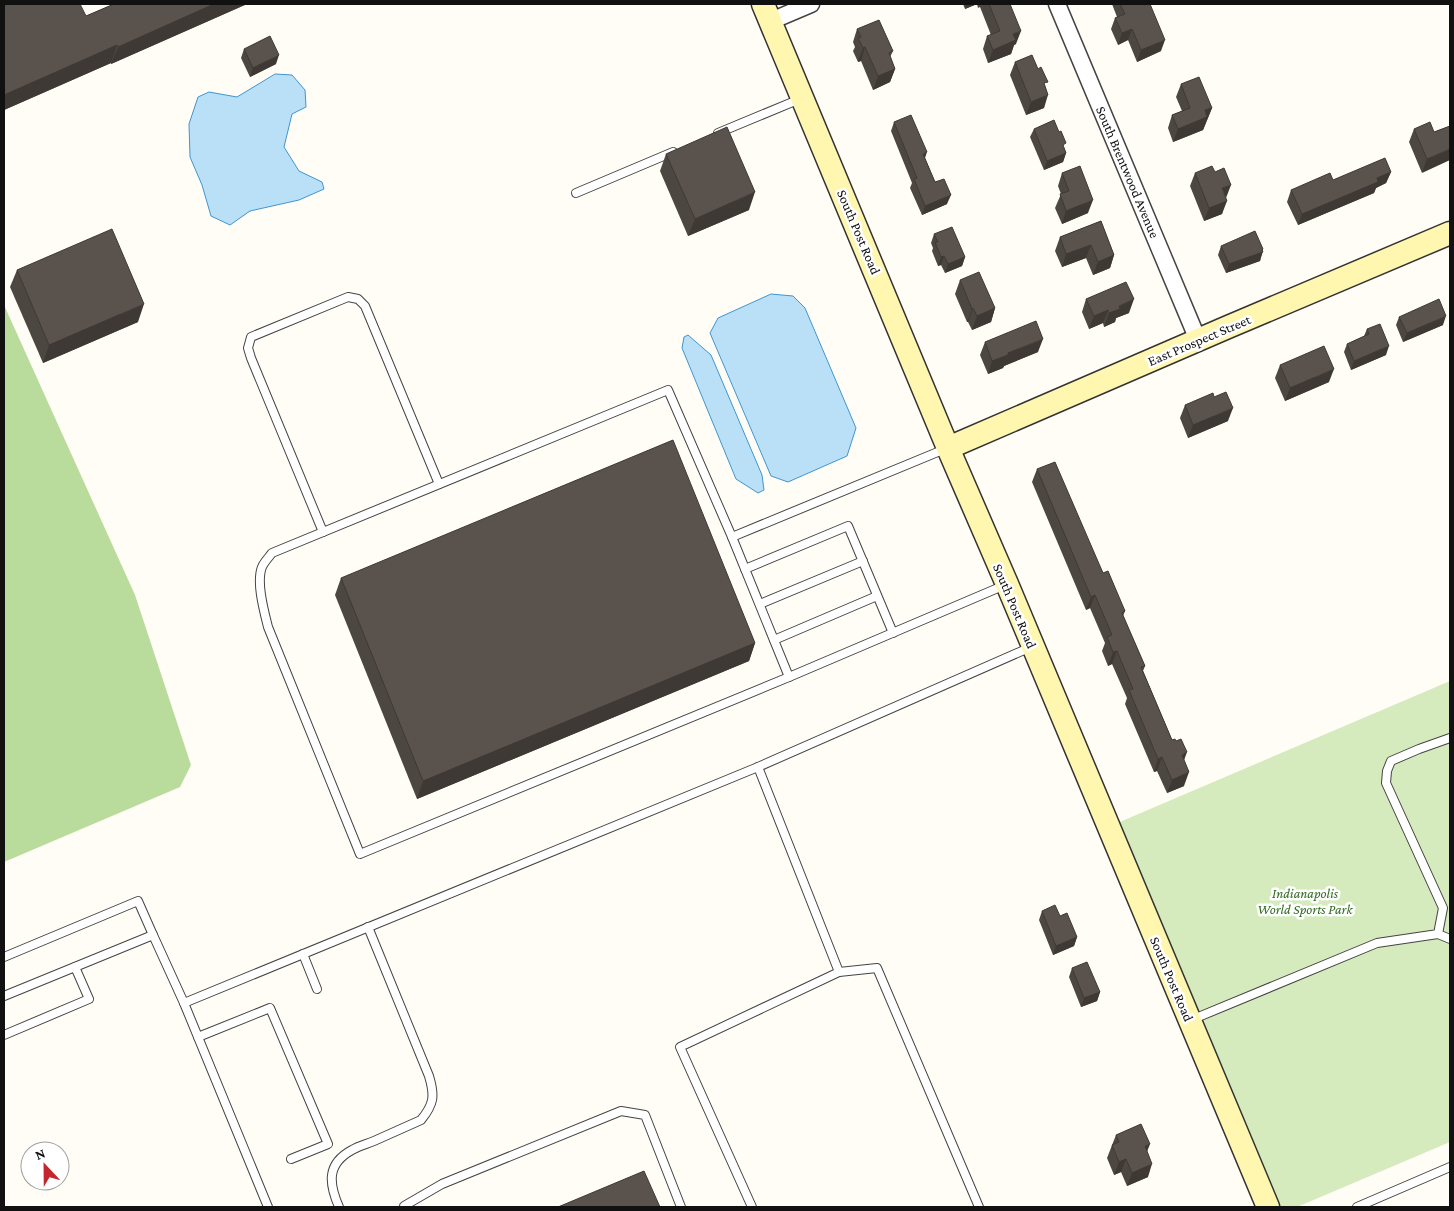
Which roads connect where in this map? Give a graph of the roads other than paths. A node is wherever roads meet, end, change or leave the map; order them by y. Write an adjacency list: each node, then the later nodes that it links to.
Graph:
1 (811, 4): 3 (street)
2 (1057, 4): 9 (street, South Brentwood Avenue)
3 (767, 12): 4 (main road, South Post Road)
4 (803, 98): 5 (lane); 10 (main road, South Post Road)
5 (709, 137)
6 (682, 148): 7 (lane)
7 (576, 193)
8 (1450, 233): 9 (main road, East Prospect Street)
9 (1198, 340): 10 (main road, East Prospect Street)
10 (948, 448): 13 (lane); 16 (main road, South Post Road)
11 (439, 484): 12 (lane); 12 (lane); 13 (lane)
12 (323, 532): 22 (lane)
13 (732, 537): 15 (lane)
14 (863, 561): 15 (lane); 17 (lane); 18 (lane)
15 (745, 569): 18 (lane)
16 (1007, 584): 19 (lane); 21 (main road, South Post Road)
17 (877, 596): 19 (lane); 20 (lane)
18 (760, 604): 20 (lane)
19 (893, 632): 22 (lane)
20 (774, 640): 22 (lane)
21 (1033, 646): 24 (lane); 37 (main road, South Post Road)
22 (789, 677)
23 (1450, 738): 25 (lane)
24 (758, 767): 26 (lane); 33 (lane)
25 (1446, 906): 27 (lane)
26 (368, 928): 30 (lane); 43 (lane)
27 (1438, 934): 29 (lane); 37 (lane)
28 (153, 935): 31 (lane); 32 (lane); 36 (lane)
29 (1450, 939)
30 (303, 954): 34 (lane); 36 (lane)
31 (4, 957)
32 (75, 967): 35 (lane); 38 (lane)
33 (839, 972): 46 (lane); 47 (lane)
34 (317, 989)
35 (4, 996)
36 (184, 1003): 39 (lane)
37 (1189, 1020): 48 (main road, South Post Road)
38 (4, 1035)
39 (198, 1037): 40 (lane); 42 (lane)
40 (291, 1159)
41 (1450, 1167): 49 (lane)
42 (268, 1207)
43 (339, 1207)
44 (404, 1207): 45 (lane)
45 (681, 1207)
46 (752, 1207)
47 (979, 1207)
48 (1268, 1207)
49 (1357, 1207)

